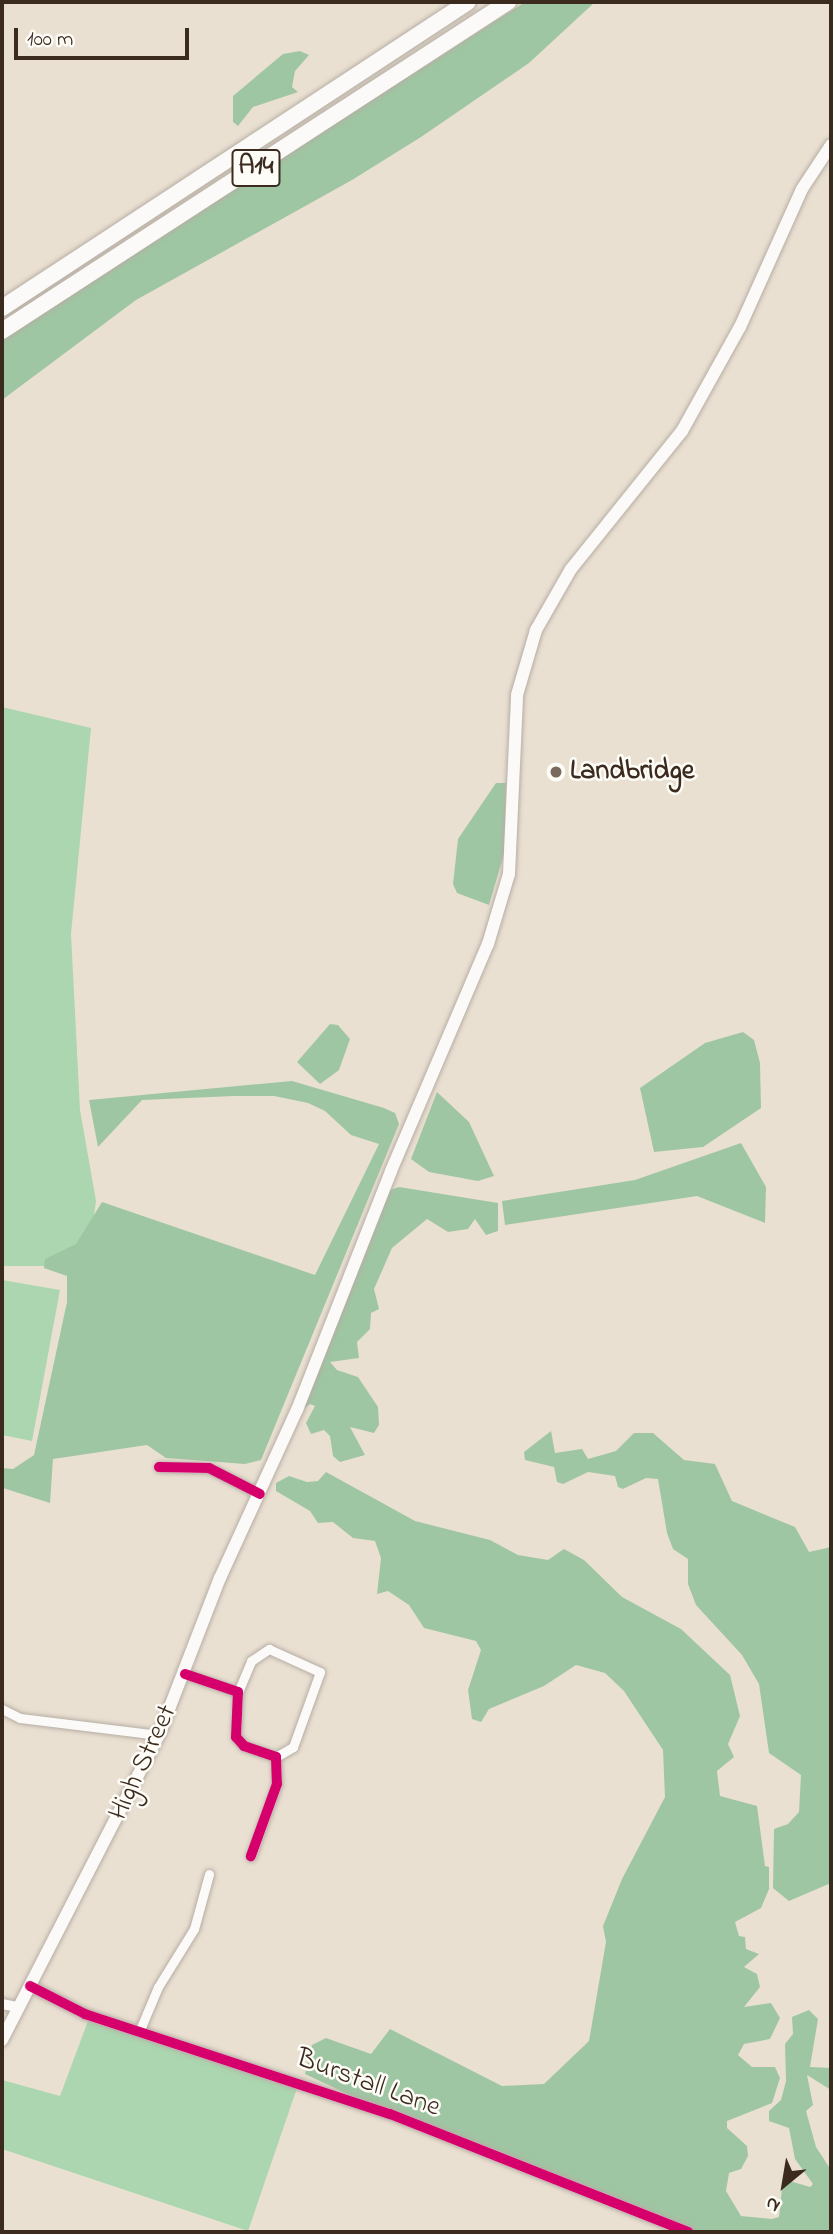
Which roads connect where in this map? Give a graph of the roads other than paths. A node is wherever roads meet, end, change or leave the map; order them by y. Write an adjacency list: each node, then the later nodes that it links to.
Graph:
1 (468, 2): 4 (highway, A14)
2 (508, 2): 5 (highway, A14)
3 (831, 145): 7 (main road, High Street)
4 (2, 309)
5 (2, 331)
6 (159, 1466): 7 (street)
7 (260, 1494): 8 (main road, High Street)
8 (185, 1674): 9 (street); 11 (main road, High Street)
9 (238, 1692): 12 (street); 12 (street)
10 (2, 1709): 11 (street)
11 (159, 1735): 15 (main road, High Street)
12 (276, 1757): 13 (street)
13 (251, 1856)
14 (209, 1874): 18 (street)
15 (30, 1986): 17 (main road, High Street); 18 (street, Burstall Lane)
16 (2, 2004): 17 (street)
17 (18, 2007): 19 (main road, High Street)
18 (139, 2032): 20 (street, Burstall Lane)
19 (2, 2040)
20 (688, 2232)

